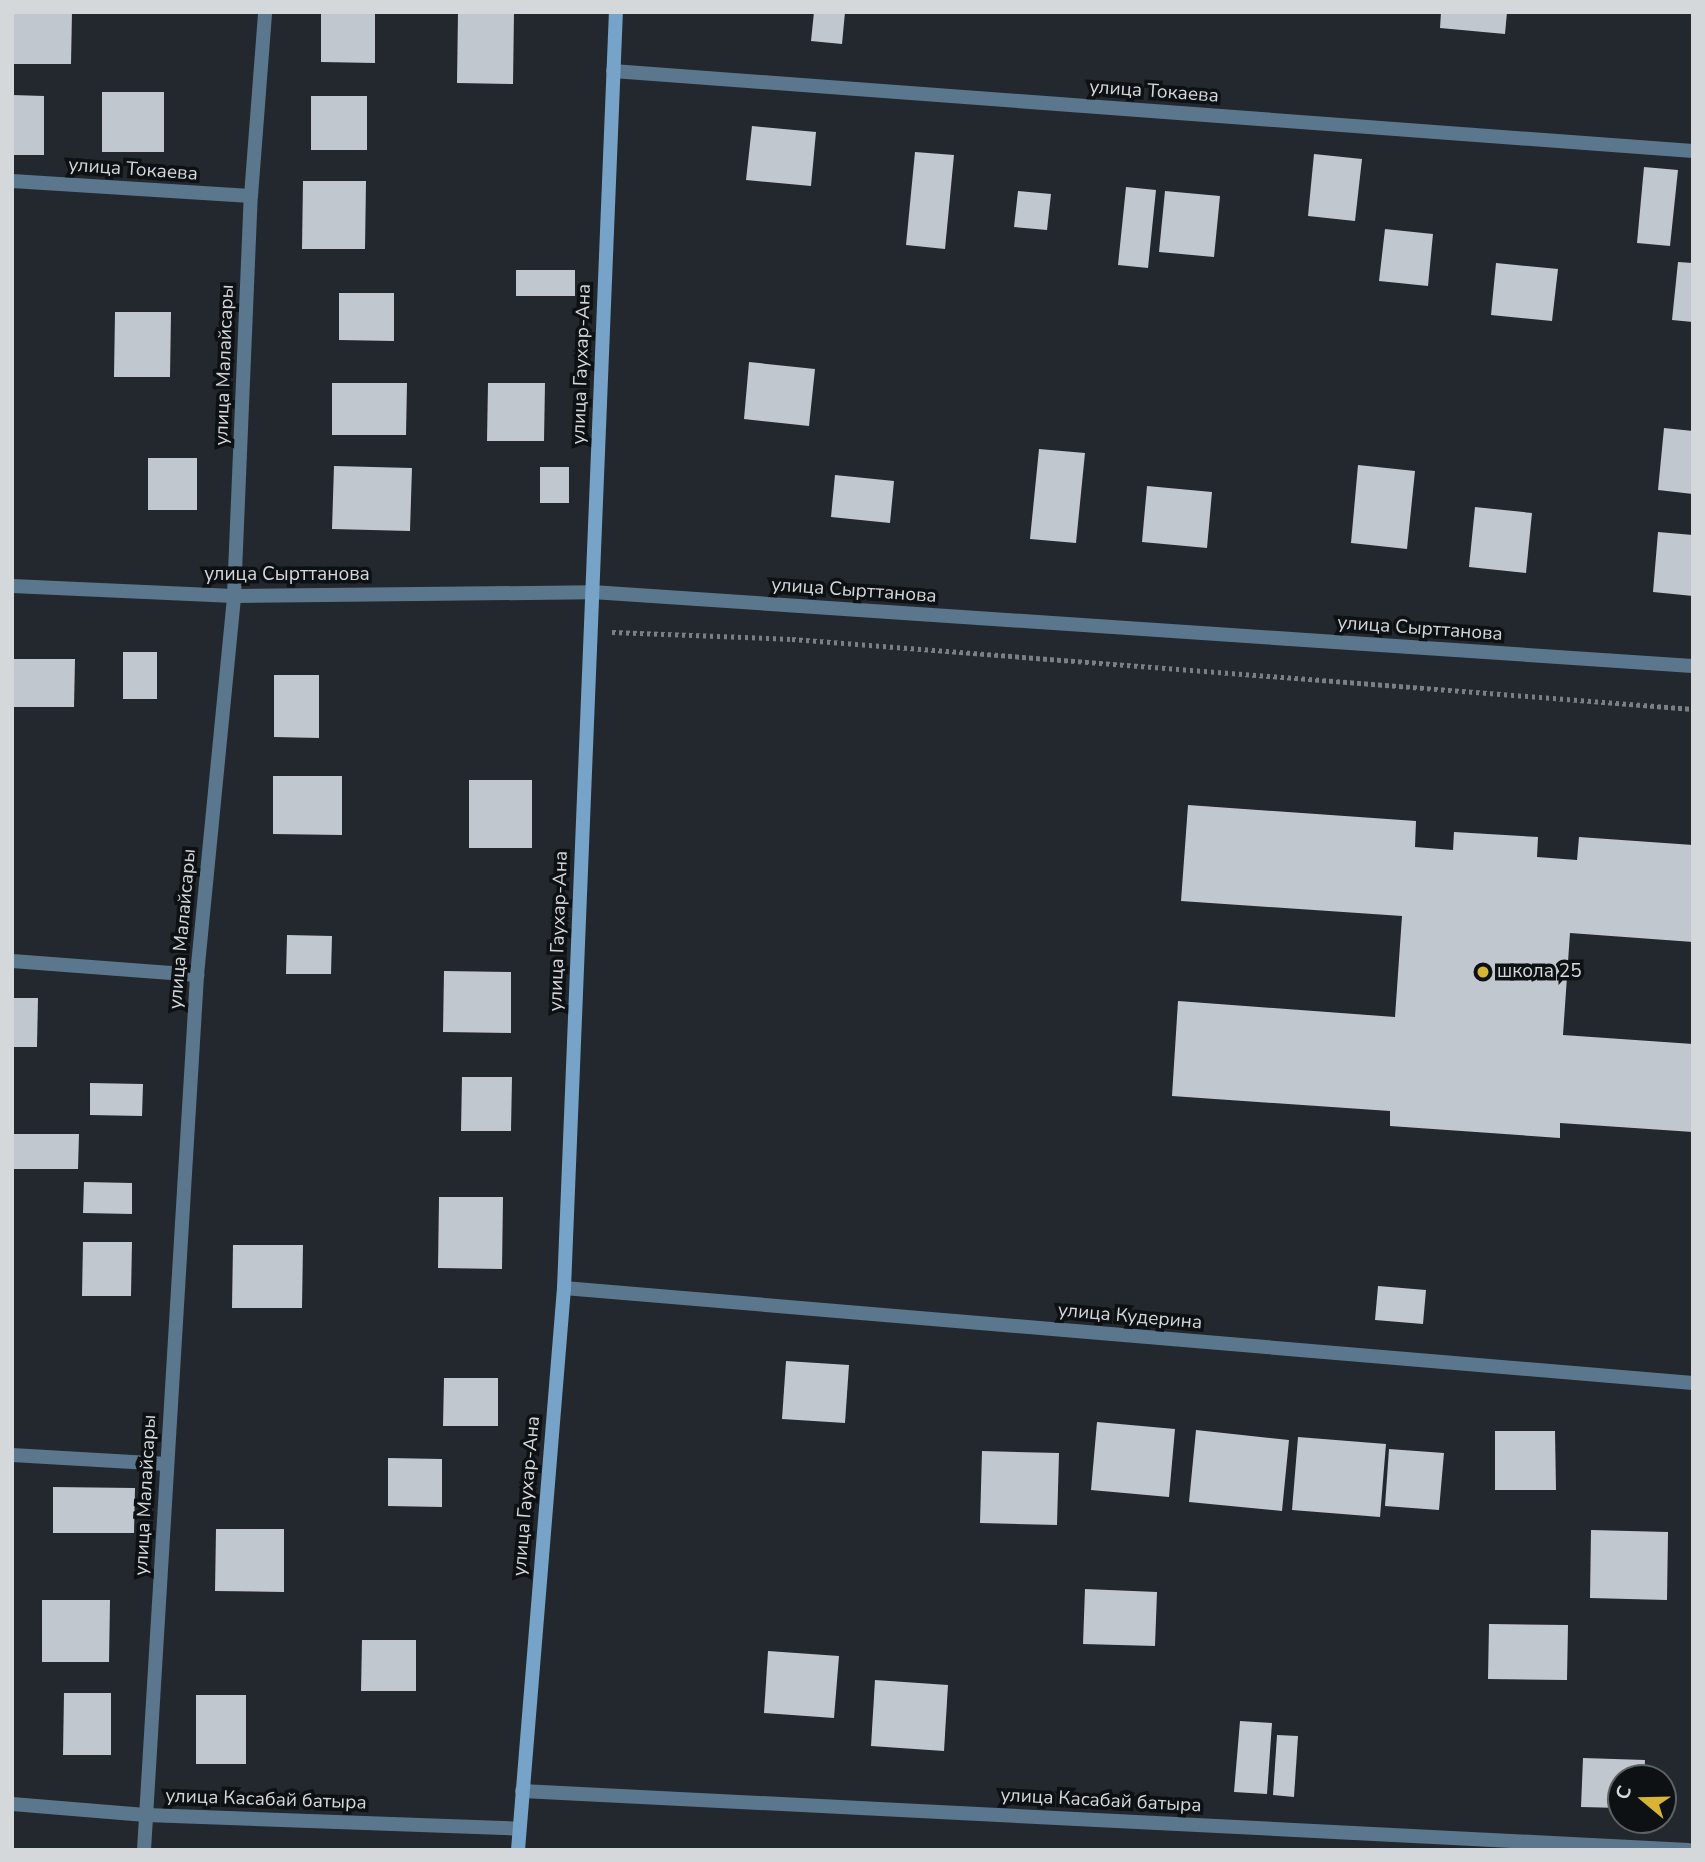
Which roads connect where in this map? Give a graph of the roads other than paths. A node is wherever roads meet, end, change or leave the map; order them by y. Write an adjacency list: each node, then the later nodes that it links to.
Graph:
1 (265, 12): 6 (street, улица Малайсары)
2 (616, 12): 3 (street, улица Гаухар-Ана)
3 (613, 71): 4 (street, улица Токаева); 8 (street, улица Гаухар-Ана)
4 (1693, 151)
5 (12, 181): 6 (street, улица Токаева)
6 (251, 196): 9 (street, улица Малайсары)
7 (12, 586): 9 (street, улица Сырттанова)
8 (592, 592): 9 (street, улица Сырттанова); 10 (street, улица Сырттанова); 13 (street, улица Гаухар-Ана)
9 (234, 597): 12 (street, улица Малайсары)
10 (1693, 666)
11 (12, 961): 12 (street)
12 (197, 975): 16 (street, улица Малайсары)
13 (564, 1288): 14 (street, улица Кудерина); 17 (street, улица Гаухар-Ана)
14 (1693, 1383)
15 (12, 1455): 16 (street)
16 (167, 1464): 19 (street, улица Малайсары)
17 (522, 1791): 20 (street, улица Гаухар-Ана); 21 (street, улица Касабай батыра)
18 (12, 1804): 19 (street, улица Касабай батыра)
19 (146, 1815): 20 (street, улица Касабай батыра); 22 (street, улица Малайсары)
20 (519, 1829): 23 (street, улица Гаухар-Ана)
21 (1679, 1849): 24 (street, улица Касабай батыра)
22 (144, 1850)
23 (518, 1850)
24 (1689, 1850)

